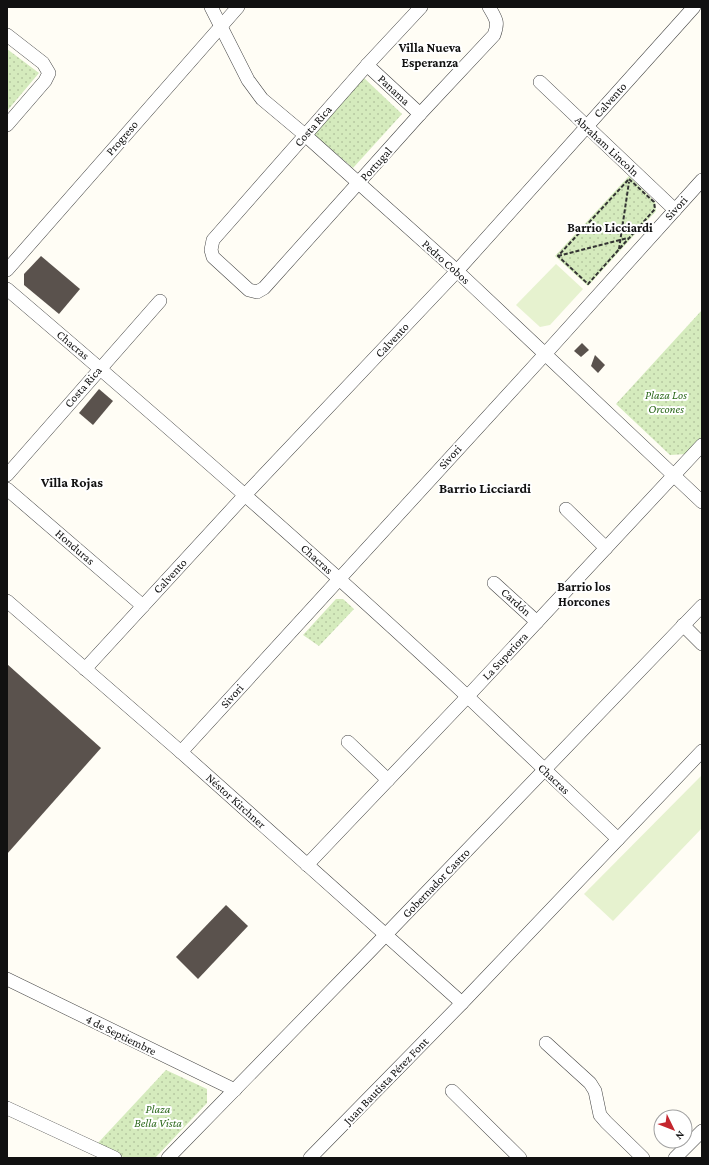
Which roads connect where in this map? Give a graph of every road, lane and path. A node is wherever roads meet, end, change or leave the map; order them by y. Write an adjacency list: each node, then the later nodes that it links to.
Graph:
1 (211, 7): 6 (street, Pedro Cobos)
2 (238, 7): 6 (street, Progreso)
3 (421, 7): 8 (street, Costa Rica)
4 (489, 7): 10 (street, Portugal)
5 (694, 7): 12 (street, Calvento)
6 (221, 26): 13 (street, Pedro Cobos); 22 (street, Progreso)
7 (7, 35): 11 (street)
8 (367, 65): 10 (street, Panama); 13 (street, Costa Rica)
9 (540, 82): 12 (street, Abraham Lincoln)
10 (420, 114): 16 (street, Portugal)
11 (7, 125)
12 (586, 126): 17 (street, Abraham Lincoln); 23 (street, Calvento)
13 (305, 135): 16 (street, Pedro Cobos); 25 (street, Costa Rica)
14 (629, 179): 18 (path); 19 (path); 21 (path)
15 (702, 180): 17 (street, Sivori)
16 (358, 184): 23 (street, Pedro Cobos); 25 (street, Portugal)
17 (675, 210): 27 (street, Sivori)
18 (629, 238): 19 (path); 20 (path)
19 (620, 240): 20 (path); 21 (path)
20 (618, 250): 21 (path)
21 (558, 256)
22 (7, 270)
23 (457, 271): 27 (street, Pedro Cobos); 33 (street, Calvento)
24 (7, 289): 28 (street, Chacras)
25 (257, 292)
26 (160, 301): 28 (street, Costa Rica)
27 (546, 354): 31 (street, Pedro Cobos); 37 (street, Sivori)
28 (100, 368): 30 (street, Costa Rica); 33 (street, Chacras)
29 (702, 446): 31 (street, La Superiora)
30 (7, 475)
31 (674, 475): 34 (street, Pedro Cobos); 36 (street, La Superiora)
32 (7, 489): 40 (street, Honduras)
33 (245, 495): 37 (street, Chacras); 40 (street, Calvento)
34 (702, 502)
35 (566, 509): 36 (street)
36 (606, 548): 42 (street, La Superiora)
37 (339, 579): 46 (street, Chacras); 49 (street, Sivori)
38 (494, 583): 42 (street, Cardón)
39 (7, 601): 45 (street, Néstor Kirchner)
40 (143, 606): 45 (street, Calvento)
41 (702, 606): 43 (street, Gobernador Castro)
42 (537, 622): 46 (street, La Superiora)
43 (683, 625): 44 (street); 50 (street, Gobernador Castro)
44 (702, 644)
45 (84, 668): 49 (street, Néstor Kirchner)
46 (467, 697): 50 (street, Chacras); 51 (street, La Superiora)
47 (348, 742): 51 (street)
48 (702, 751): 52 (street, Juan Bautista Pérez Font)
49 (181, 752): 53 (street, Néstor Kirchner)
50 (544, 770): 52 (street, Chacras); 54 (street, Gobernador Castro)
51 (388, 780): 53 (street, La Superiora)
52 (618, 839): 56 (street, Juan Bautista Pérez Font)
53 (307, 865): 54 (street, Néstor Kirchner)
54 (386, 935): 56 (street, Néstor Kirchner); 58 (street, Gobernador Castro)
55 (7, 979): 58 (street, 4 de Septiembre)
56 (462, 1003): 64 (street, Juan Bautista Pérez Font)
57 (546, 1043): 66 (street)
58 (235, 1090): 63 (street, Gobernador Castro)
59 (452, 1091): 65 (street)
60 (7, 1108): 62 (street)
61 (702, 1131): 67 (street)
62 (115, 1158)
63 (168, 1158)
64 (310, 1158)
65 (520, 1158)
66 (643, 1158)
67 (675, 1158)

